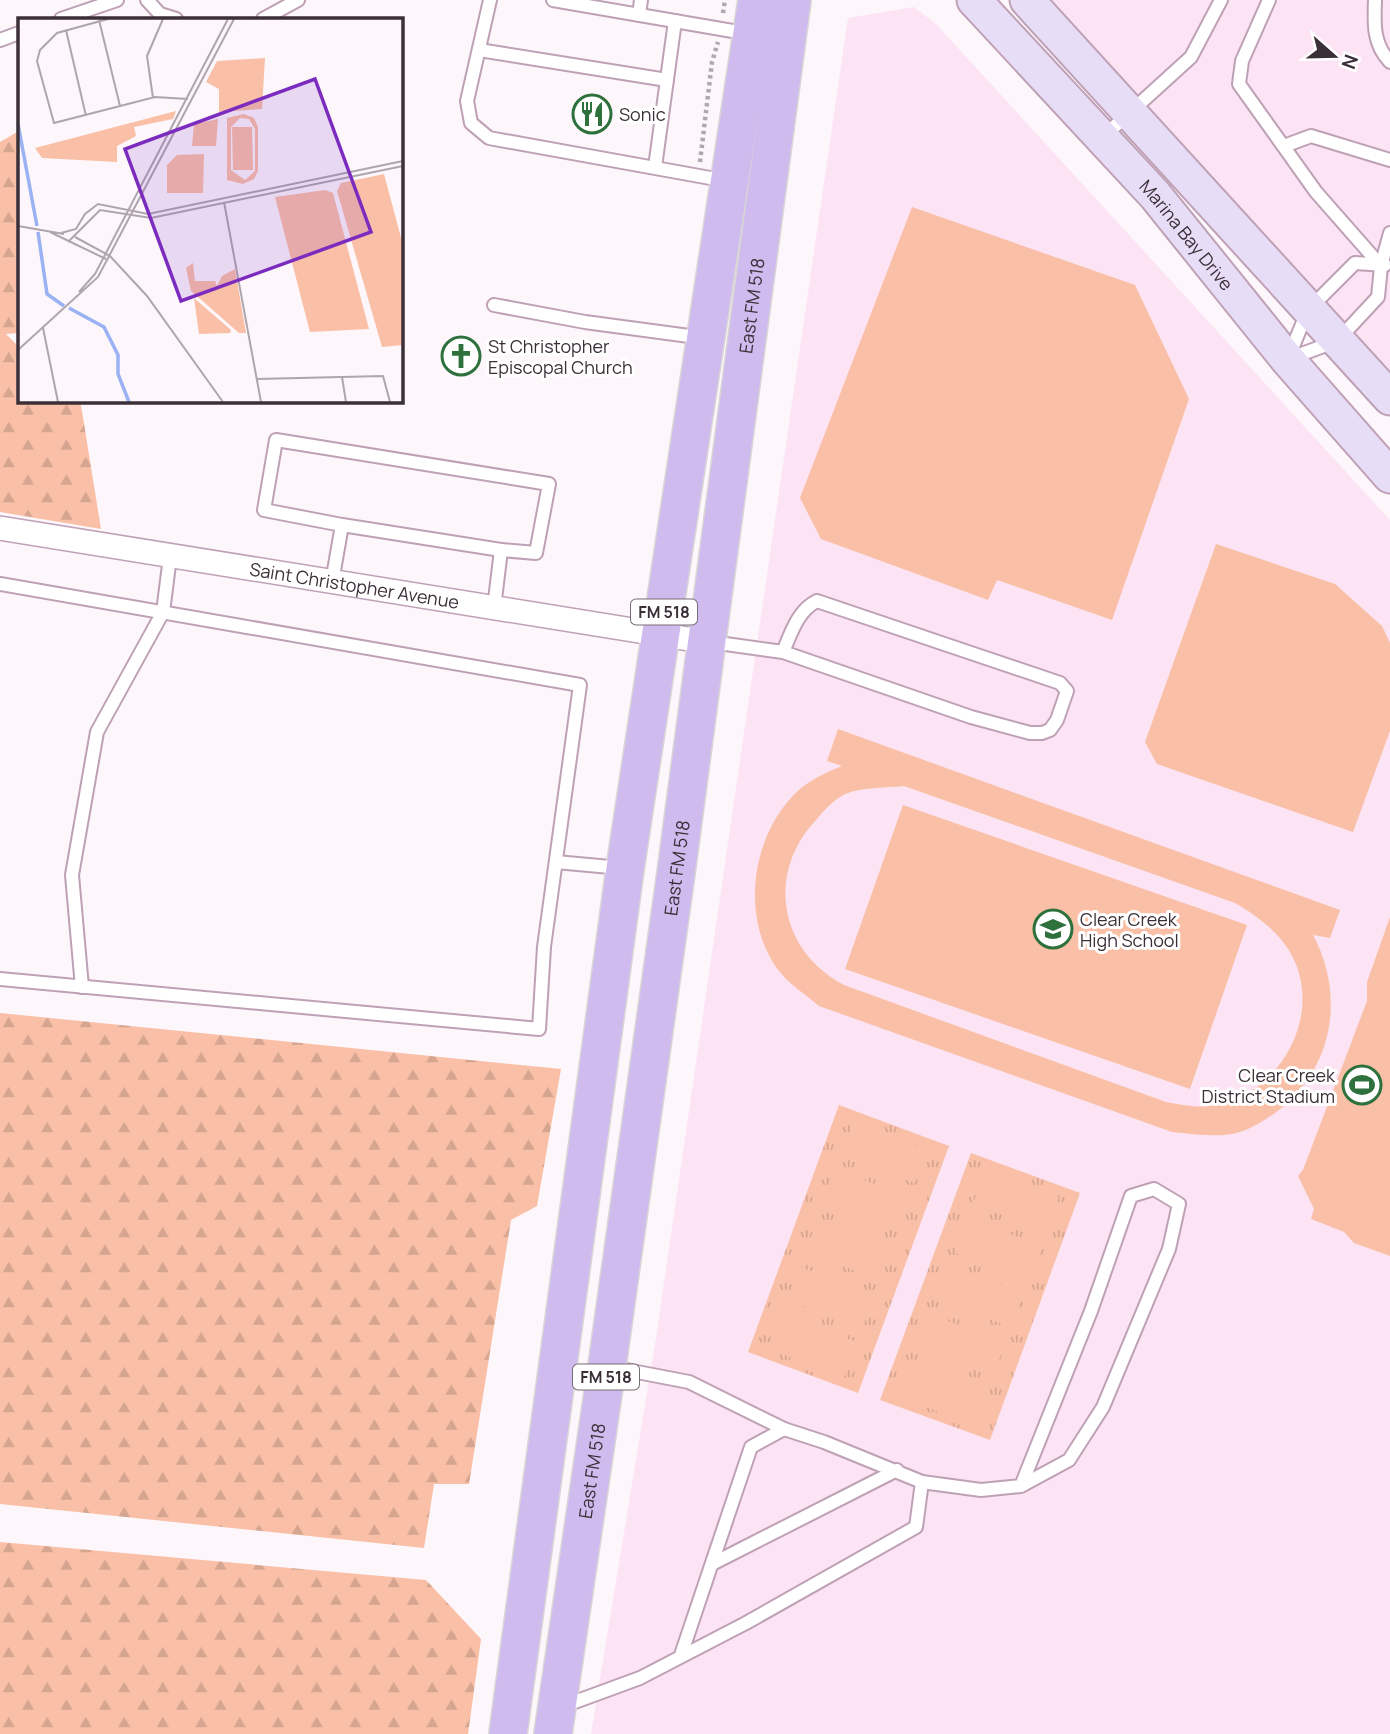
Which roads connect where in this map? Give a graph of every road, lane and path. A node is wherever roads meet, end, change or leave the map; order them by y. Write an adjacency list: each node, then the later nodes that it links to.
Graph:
1 (74, 0): 15 (lane)
2 (117, 0): 15 (lane)
3 (147, 0): 18 (lane)
4 (298, 0): 19 (lane)
5 (490, 0): 23 (lane)
6 (552, 0): 16 (lane)
7 (641, 0): 16 (lane)
8 (792, 0): 50 (main road, East FM 518 / FM 518)
9 (974, 0): 27 (main road, Marina Bay Drive)
10 (1027, 0): 26 (main road)
11 (1221, 0): 26 (lane)
12 (1269, 0): 28 (lane)
13 (1375, 0): 24 (lane)
14 (754, 10): 20 (lane); 31 (main road, FM 518)
15 (79, 13): 17 (lane)
16 (639, 15): 20 (lane)
17 (64, 18)
18 (173, 18)
19 (265, 18)
20 (675, 21): 25 (lane)
21 (18, 33): 22 (lane)
22 (0, 40)
23 (479, 50): 25 (lane); 30 (lane)
24 (1390, 62)
25 (667, 80): 30 (lane)
26 (1130, 111): 27 (lane); 35 (main road)
27 (1102, 137): 38 (main road, Marina Bay Drive)
28 (1284, 146): 29 (lane); 33 (lane)
29 (1390, 160)
30 (655, 167): 31 (lane)
31 (728, 181): 36 (main road, FM 518)
32 (1390, 233): 33 (lane)
33 (1386, 265): 35 (lane); 37 (lane)
34 (494, 305): 36 (lane)
35 (1308, 310): 37 (main road); 38 (lane)
36 (704, 338): 49 (main road, FM 518)
37 (1336, 341): 38 (lane); 39 (main road)
38 (1287, 359): 40 (main road, Marina Bay Drive)
39 (1390, 398)
40 (1390, 476)
41 (342, 525): 43 (lane); 43 (lane); 45 (lane)
42 (0, 528): 44 (street, Saint Christopher Avenue)
43 (501, 550): 47 (lane)
44 (170, 557): 45 (street, Saint Christopher Avenue); 48 (lane)
45 (332, 582): 47 (street, Saint Christopher Avenue)
46 (0, 584): 48 (lane)
47 (494, 608): 49 (street, Saint Christopher Avenue)
48 (163, 612): 52 (lane); 56 (lane)
49 (661, 634): 50 (street, Saint Christopher Avenue); 53 (main road, FM 518)
50 (707, 642): 51 (lane); 54 (main road, East FM 518 / FM 518)
51 (783, 652): 51 (lane)
52 (556, 862): 53 (lane); 56 (lane)
53 (625, 869): 54 (main road); 57 (main road, FM 518)
54 (676, 873): 58 (main road, East FM 518 / FM 518)
55 (0, 979): 56 (lane)
56 (82, 987)
57 (559, 1365): 58 (main road); 65 (main road, FM 518)
58 (607, 1366): 59 (lane); 66 (main road, East FM 518 / FM 518)
59 (784, 1429): 60 (lane); 63 (lane)
60 (897, 1470): 61 (lane); 63 (lane)
61 (922, 1482): 62 (lane); 64 (lane)
62 (1021, 1486): 62 (lane)
63 (712, 1564): 64 (lane)
64 (681, 1656): 66 (lane)
65 (515, 1698): 66 (main road); 67 (main road, FM 518)
66 (555, 1721)
67 (508, 1734)

